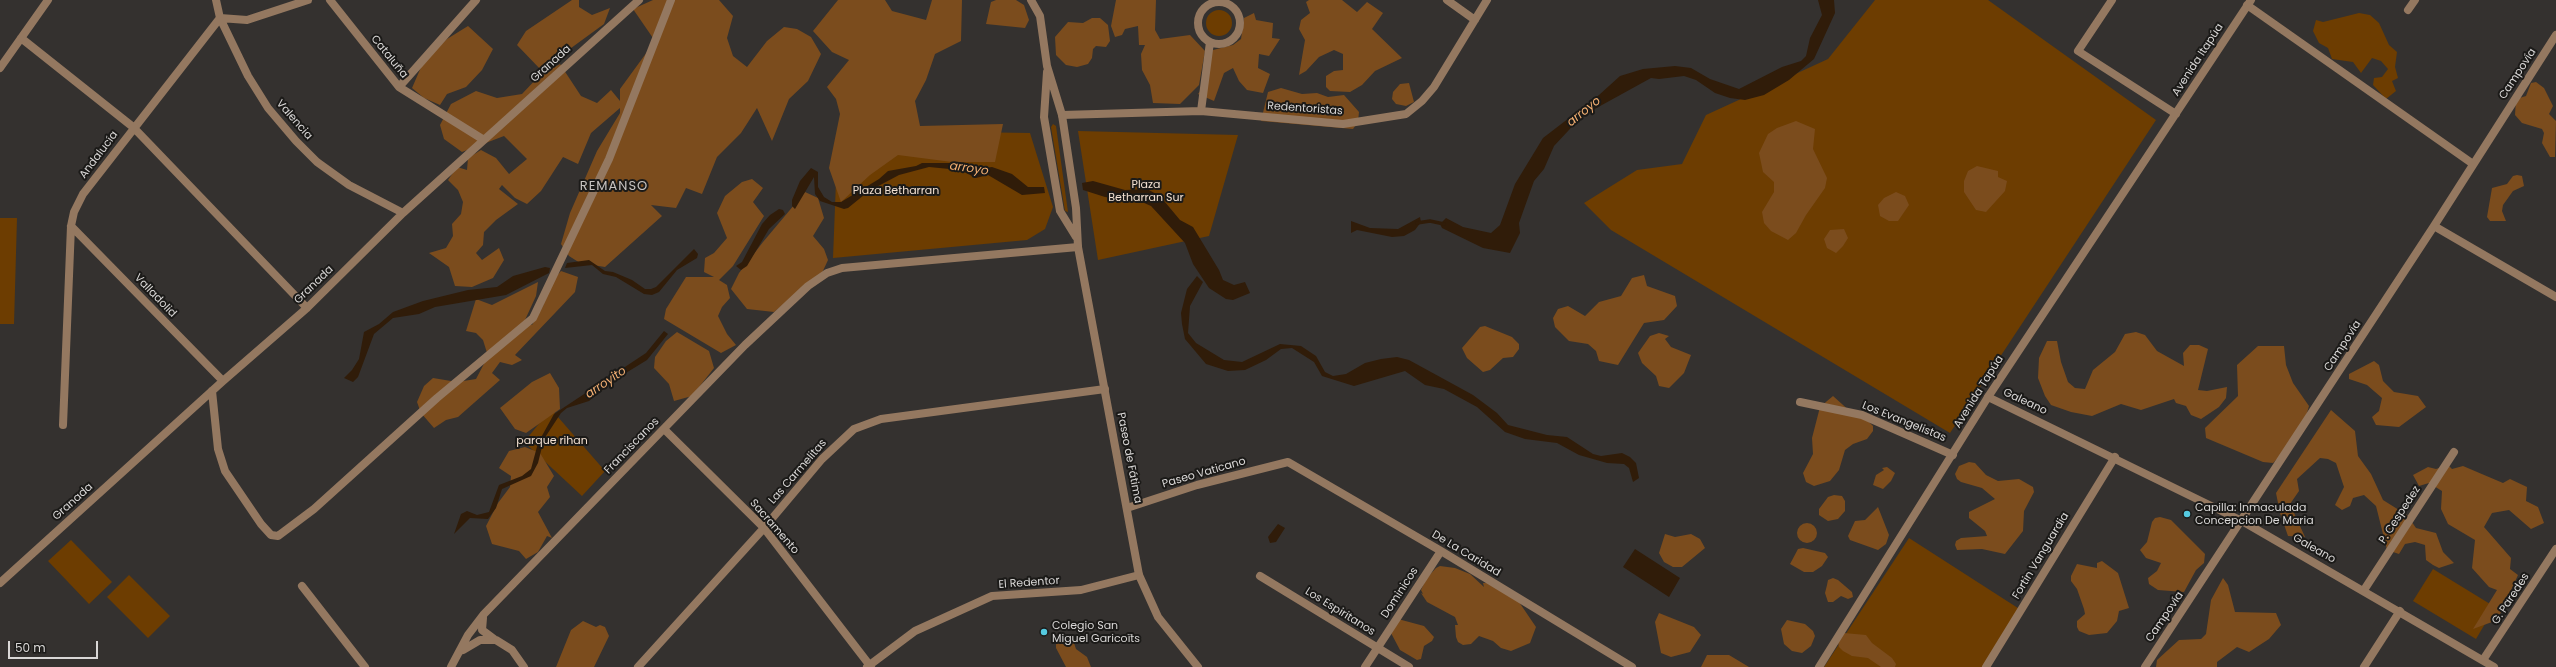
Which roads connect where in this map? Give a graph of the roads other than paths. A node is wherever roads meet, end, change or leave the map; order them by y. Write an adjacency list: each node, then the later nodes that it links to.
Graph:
1 (48, 0): 18 (street)
2 (216, 0): 15 (street, Valencia)
3 (308, 0): 15 (street)
4 (330, 0): 22 (street, Cataluña)
5 (476, 0): 22 (street)
6 (639, 0): 28 (street, Granada)
7 (671, 0): 39 (street)
8 (1031, 0): 20 (street, Paseo de Fátima)
9 (1447, 0): 16 (street)
10 (1487, 0): 16 (street, Redentoristas)
11 (2112, 0): 24 (street)
12 (2415, 0): 14 (street)
13 (2249, 3): 24 (street, Avenida Itapúa); 29 (street)
14 (2408, 10)
15 (220, 18): 26 (street, Andalucía); 30 (street, Valencia)
16 (1475, 20): 23 (street, Redentoristas)
17 (2556, 35): 29 (street, Campovía)
18 (21, 38): 21 (street); 26 (street)
19 (1210, 42): 19 (street); 23 (street)
20 (1047, 66): 25 (street, Paseo de Fátima); 33 (street, Paseo de Fátima)
21 (0, 68)
22 (399, 87): 28 (street, Cataluña)
23 (1201, 111): 25 (street, Redentoristas)
24 (2176, 114): 27 (street, Avenida Itapúa)
25 (1062, 115): 33 (street, Paseo de Fátima)
26 (134, 127): 31 (street, Andalucía); 36 (street)
27 (2164, 133): 40 (street, Avenida Tapúa)
28 (484, 140): 30 (street, Granada)
29 (2474, 164): 32 (street, Campovía)
30 (403, 213): 36 (street, Granada)
31 (71, 226): 37 (street, Valladolid); 42 (street, Andalucía)
32 (2434, 226): 35 (street); 49 (street, Campovía)
33 (1077, 237): 34 (street, Paseo de Fátima)
34 (1078, 247): 38 (street, Paseo de Fátima); 43 (street, Franciscanos)
35 (2556, 297)
36 (307, 308): 37 (street, Granada)
37 (223, 381): 39 (street, Granada)
38 (1104, 389): 48 (street, Paseo de Fátima); 50 (street, Las Carmelitas)
39 (212, 391): 55 (street, Granada)
40 (1988, 396): 45 (street, Avenida Tapúa); 46 (street, Galeano)
41 (1800, 402): 45 (street, Los Evangelistas)
42 (63, 425)
43 (664, 429): 50 (street, Sacramento); 59 (street, Franciscanos)
44 (2454, 452): 57 (street, P. Cespedez)
45 (1953, 455): 73 (street, Avenida Tapúa)
46 (2115, 457): 49 (street, Galeano); 74 (street, Fortin Vanguardia)
47 (1288, 462): 48 (street, Paseo Vaticano); 52 (street, De La Caridad)
48 (1127, 508): 53 (street, Paseo de Fátima)
49 (2242, 521): 57 (street, Galeano); 75 (street, Campovía)
50 (764, 528): 64 (street, Sacramento); 68 (street, Las Carmelitas)
51 (2556, 549): 63 (street, G. Paredes)
52 (1441, 551): 61 (street, Dominicos); 72 (street, De La Caridad)
53 (1139, 575): 64 (street, El Redentor); 69 (street, Paseo de Fátima)
54 (1260, 576): 61 (street, Los Espiritanos)
55 (0, 583)
56 (302, 586): 65 (street)
57 (2364, 590): 58 (street, Galeano)
58 (2400, 611): 63 (street, Galeano); 76 (street)
59 (484, 614): 60 (street); 62 (street, Franciscanos)
60 (496, 640): 62 (street); 67 (street)
61 (1377, 648): 70 (street, Dominicos); 71 (street, Los Espiritanos)
62 (460, 652): 66 (street, Franciscanos)
63 (2483, 660): 77 (street, Galeano)
64 (869, 666)
65 (365, 667)
66 (451, 667)
67 (524, 667)
68 (638, 667)
69 (1198, 667)
70 (1365, 667)
71 (1409, 667)
72 (1632, 667)
73 (1819, 667)
74 (1986, 667)
75 (2145, 667)
76 (2364, 667)
77 (2494, 667)

